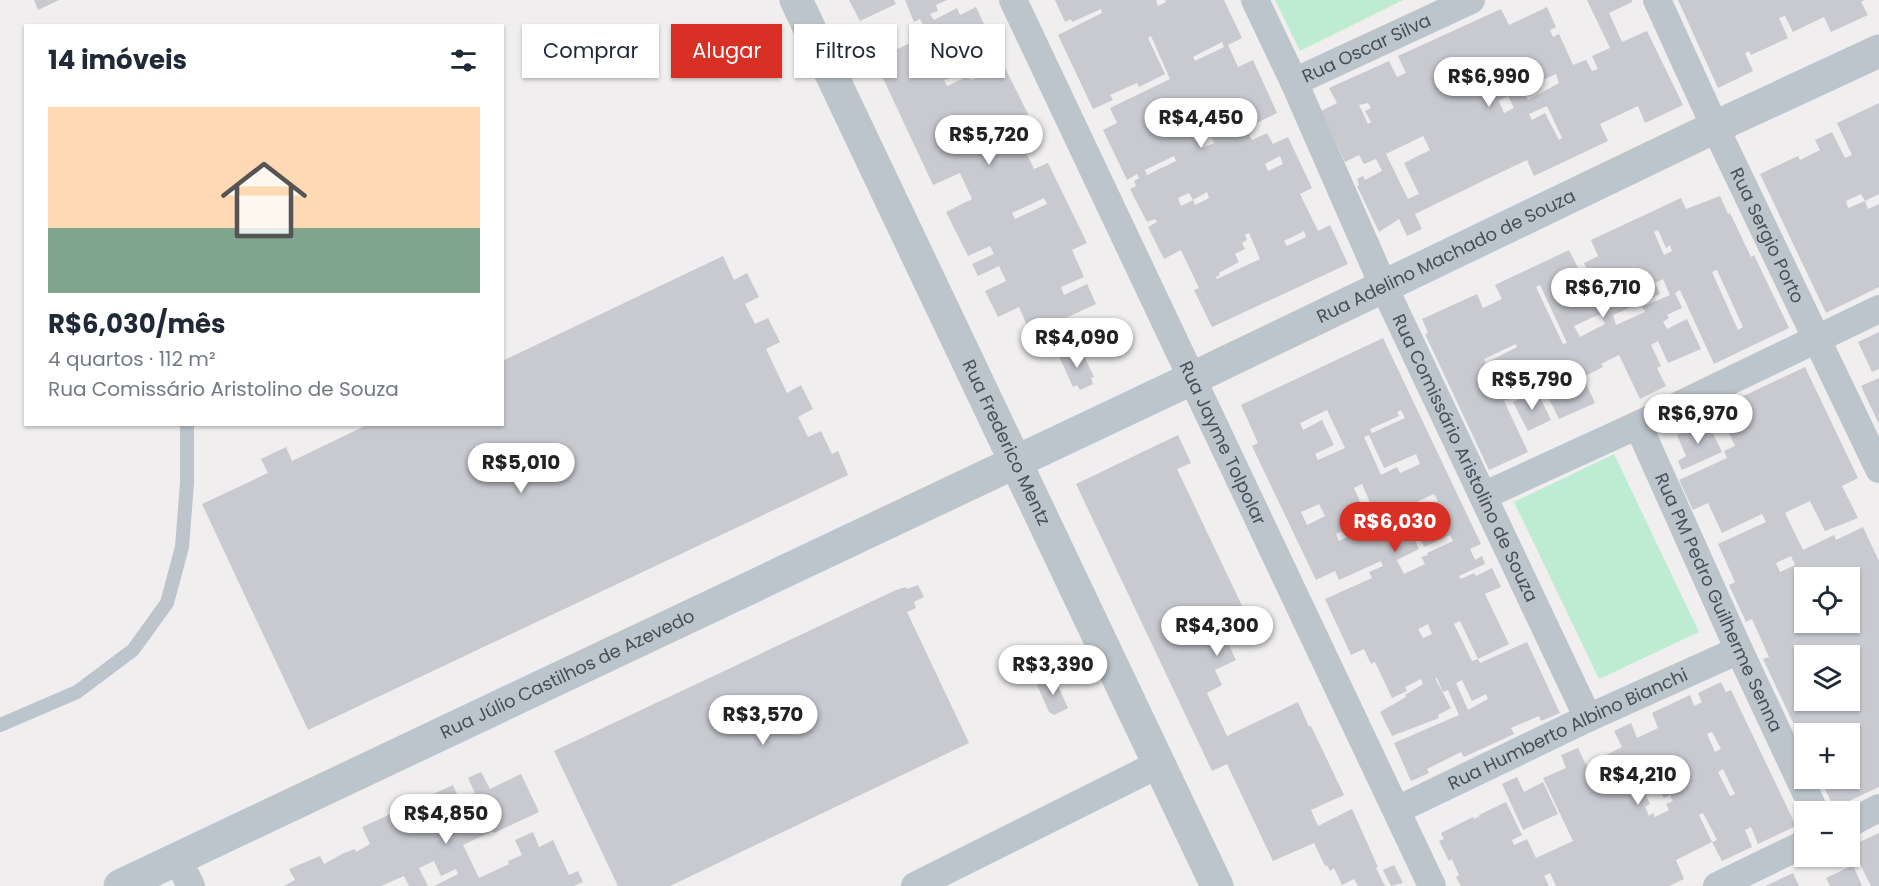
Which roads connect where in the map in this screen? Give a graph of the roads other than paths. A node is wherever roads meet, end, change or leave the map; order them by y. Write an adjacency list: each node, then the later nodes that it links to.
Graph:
1 (796, 0): 16 (street, Rua Frederico Mentz)
2 (1013, 0): 13 (street, Rua Jayme Tolpolar)
3 (1255, 0): 8 (street, Rua Comissário Aristolino de Souza)
4 (1471, 0): 6 (street, Rua Oscar Silva)
5 (1657, 0): 9 (street, Rua Sergio Porto)
6 (1433, 8): 8 (street, Rua Oscar Silva)
7 (1879, 51): 9 (street, Rua Adelino Machado de Souza)
8 (1294, 82): 10 (street, Rua Comissário Aristolino de Souza)
9 (1715, 127): 10 (street, Rua Adelino Machado de Souza); 12 (street, Rua Sergio Porto)
10 (1383, 285): 13 (street, Rua Adelino Machado de Souza); 18 (street, Rua Comissário Aristolino de Souza)
11 (1879, 309): 12 (street)
12 (1816, 339): 14 (street); 17 (street, Rua Sergio Porto)
13 (1191, 379): 16 (street, Rua Adelino Machado de Souza); 25 (street, Rua Jayme Tolpolar)
14 (1638, 425): 18 (street); 19 (street, Rua PM Pedro Guilherme Senna)
15 (187, 426): 21 (lane)
16 (1015, 462): 22 (street, Rua Frederico Mentz); 28 (street, Rua Júlio Castilhos de Azevedo)
17 (1879, 469)
18 (1483, 496): 20 (street, Rua Comissário Aristolino de Souza)
19 (1739, 651): 20 (street, Rua Humberto Albino Bianchi); 23 (street, Rua PM Pedro Guilherme Senna)
20 (1588, 718): 25 (street, Rua Humberto Albino Bianchi)
21 (0, 724)
22 (1159, 764): 30 (street); 31 (street, Rua Frederico Mentz)
23 (1810, 801)
24 (1879, 808): 26 (street)
25 (1397, 810): 32 (street, Rua Jayme Tolpolar)
26 (1860, 818)
27 (1794, 849): 33 (street)
28 (184, 872): 29 (street, Rua Júlio Castilhos de Azevedo)
29 (120, 886)
30 (915, 886)
31 (1217, 886)
32 (1432, 886)
33 (1717, 886)

